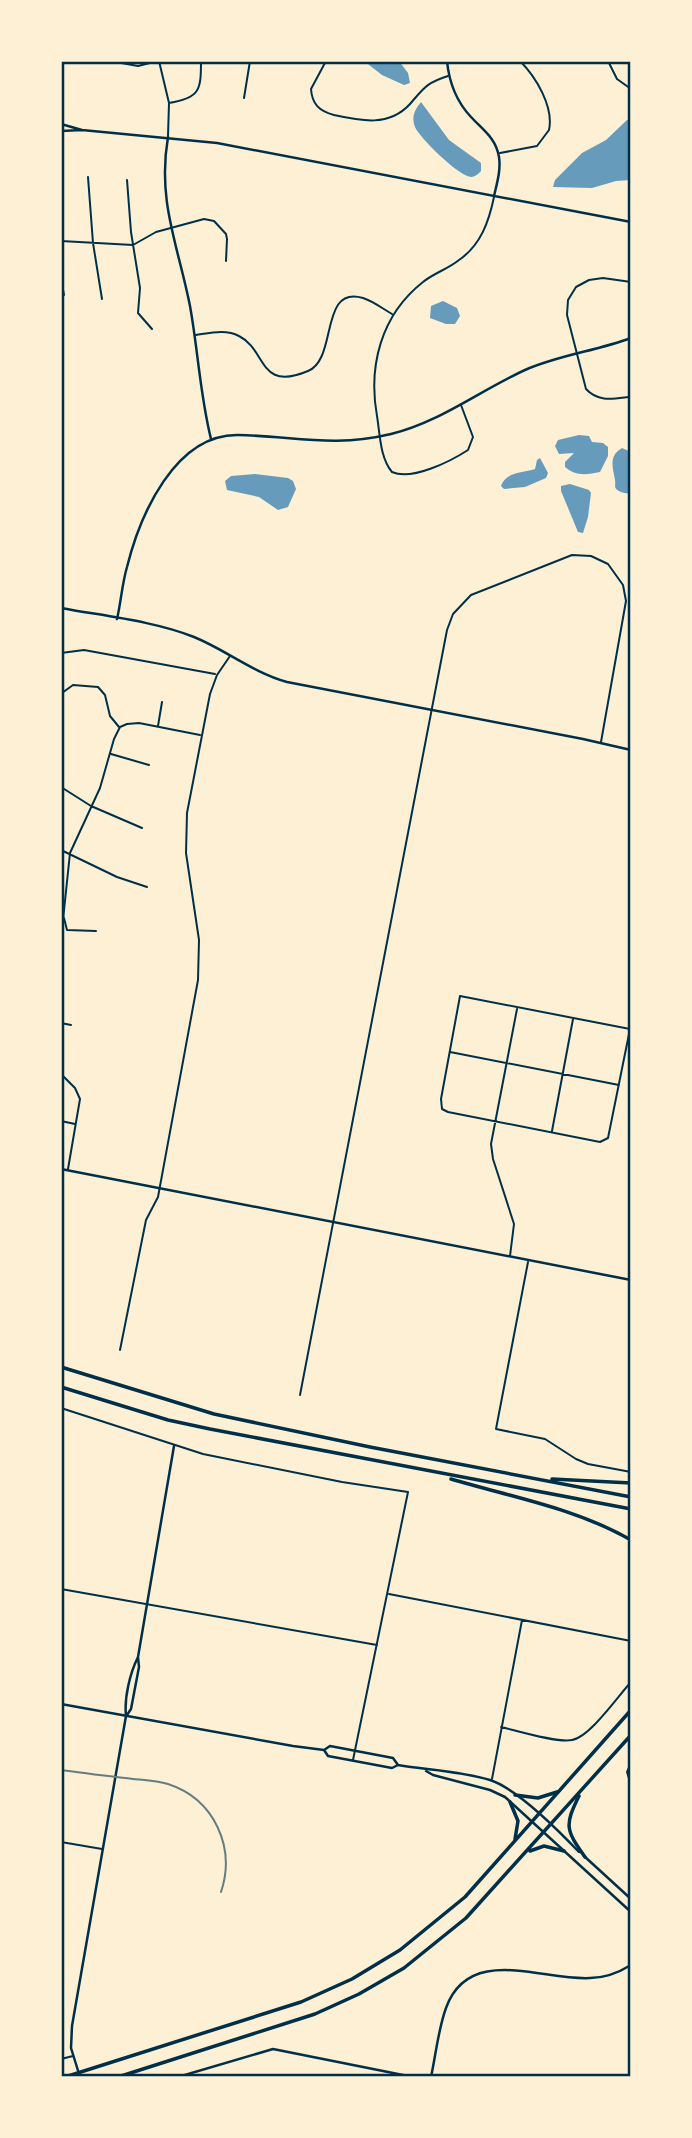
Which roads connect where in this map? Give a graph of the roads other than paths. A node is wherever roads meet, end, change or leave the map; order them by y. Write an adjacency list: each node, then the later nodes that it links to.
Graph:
1 (110, 61): 2 (street)
2 (159, 61): 12 (street)
3 (201, 61): 12 (street)
4 (250, 61): 11 (street)
5 (326, 61): 9 (street)
6 (447, 61): 9 (street)
7 (520, 61): 17 (street)
8 (608, 61): 10 (street)
9 (449, 76): 17 (street)
10 (631, 89)
11 (244, 98)
12 (169, 103): 16 (street)
13 (61, 124): 14 (street)
14 (82, 130): 15 (street); 16 (street)
15 (61, 131)
16 (168, 137): 20 (street); 22 (street)
17 (498, 154): 20 (street)
18 (88, 177): 24 (street)
19 (127, 180): 25 (street)
20 (494, 195): 21 (street); 31 (street)
21 (631, 222)
22 (170, 227): 25 (street); 26 (street); 33 (street)
23 (61, 241): 24 (street)
24 (93, 243): 25 (street); 30 (street)
25 (133, 246): 32 (street)
26 (226, 261)
27 (61, 279): 29 (street)
28 (631, 282): 35 (street)
29 (64, 295)
30 (102, 299)
31 (393, 315): 33 (street); 38 (street)
32 (152, 329)
33 (195, 335): 39 (street)
34 (631, 338): 35 (street)
35 (576, 352): 36 (street); 37 (street)
36 (628, 397)
37 (461, 405): 38 (street); 38 (street)
38 (380, 437): 39 (street)
39 (211, 439): 41 (street)
40 (61, 608): 41 (street)
41 (117, 619): 43 (street)
42 (61, 653): 44 (street)
43 (230, 656): 44 (street); 47 (street)
44 (217, 675): 50 (street)
45 (61, 697): 48 (street)
46 (162, 702): 49 (street)
47 (431, 710): 51 (street); 51 (street); 81 (street)
48 (120, 727): 49 (street); 53 (street)
49 (157, 727): 50 (street)
50 (201, 735): 80 (street)
51 (601, 743): 52 (street)
52 (631, 750)
53 (110, 754): 54 (street); 56 (street)
54 (149, 765)
55 (61, 787): 56 (street)
56 (91, 806): 57 (street); 59 (street)
57 (142, 828)
58 (61, 850): 59 (street)
59 (70, 853): 60 (street); 62 (street)
60 (147, 887)
61 (61, 906): 62 (street)
62 (64, 916): 63 (street); 64 (street)
63 (96, 931)
64 (61, 939)
65 (517, 1007): 66 (street); 69 (street); 70 (street)
66 (573, 1018): 72 (street); 73 (street)
67 (61, 1023): 68 (street)
68 (71, 1025)
69 (450, 1052): 70 (street); 75 (street)
70 (506, 1063): 72 (street); 75 (street)
71 (61, 1074): 76 (street)
72 (563, 1074): 73 (street); 77 (street)
73 (620, 1085): 77 (street)
74 (61, 1121): 76 (street)
75 (495, 1122): 77 (street); 82 (street)
76 (76, 1124): 79 (street)
77 (552, 1133)
78 (61, 1169): 79 (street)
79 (68, 1170): 80 (street)
80 (159, 1188): 81 (street); 85 (street)
81 (335, 1223): 82 (street); 88 (street)
82 (510, 1257): 83 (street)
83 (529, 1261): 84 (street); 91 (street)
84 (631, 1280)
85 (120, 1350)
86 (61, 1367): 93 (highway)
87 (61, 1387): 92 (highway)
88 (300, 1395)
89 (61, 1408): 90 (street)
90 (174, 1446): 99 (street); 100 (street)
91 (631, 1472)
92 (432, 1473): 96 (highway); 97 (highway)
93 (531, 1478): 94 (highway); 95 (highway)
94 (631, 1483)
95 (631, 1497)
96 (631, 1509)
97 (631, 1540)
98 (61, 1589): 100 (street)
99 (388, 1594): 101 (street); 103 (street)
100 (146, 1604): 103 (street); 107 (street)
101 (522, 1620): 102 (street); 108 (street)
102 (631, 1641)
103 (377, 1645): 111 (street)
104 (631, 1682): 108 (street)
105 (61, 1704): 107 (street)
106 (631, 1710): 118 (highway)
107 (126, 1716): 110 (street); 128 (street)
108 (501, 1727): 116 (street)
109 (631, 1735): 119 (highway)
110 (324, 1750): 111 (street); 112 (street)
111 (356, 1751): 112 (street); 114 (street)
112 (353, 1760): 114 (street)
113 (631, 1763): 117 (street)
114 (398, 1765): 115 (street)
115 (423, 1769): 116 (street); 121 (street)
116 (491, 1780): 120 (street)
117 (631, 1785)
118 (559, 1791): 120 (highway); 122 (highway)
119 (582, 1791): 124 (highway); 131 (highway)
120 (515, 1795): 122 (street)
121 (510, 1802): 123 (street); 126 (highway)
122 (538, 1813): 123 (highway); 124 (street)
123 (532, 1821): 125 (street); 126 (highway)
124 (552, 1824): 125 (highway); 131 (street)
125 (544, 1833): 129 (street); 130 (highway)
126 (514, 1841): 137 (highway)
127 (61, 1842): 128 (street)
128 (103, 1849): 135 (street)
129 (564, 1851): 130 (highway); 133 (street)
130 (525, 1854): 139 (highway)
131 (584, 1857): 132 (street)
132 (631, 1899)
133 (631, 1912)
134 (631, 1965): 142 (street)
135 (73, 2056): 136 (street); 137 (street)
136 (61, 2059)
137 (79, 2075): 138 (highway)
138 (65, 2077)
139 (118, 2077)
140 (178, 2077): 141 (street)
141 (413, 2077)
142 (431, 2077)

